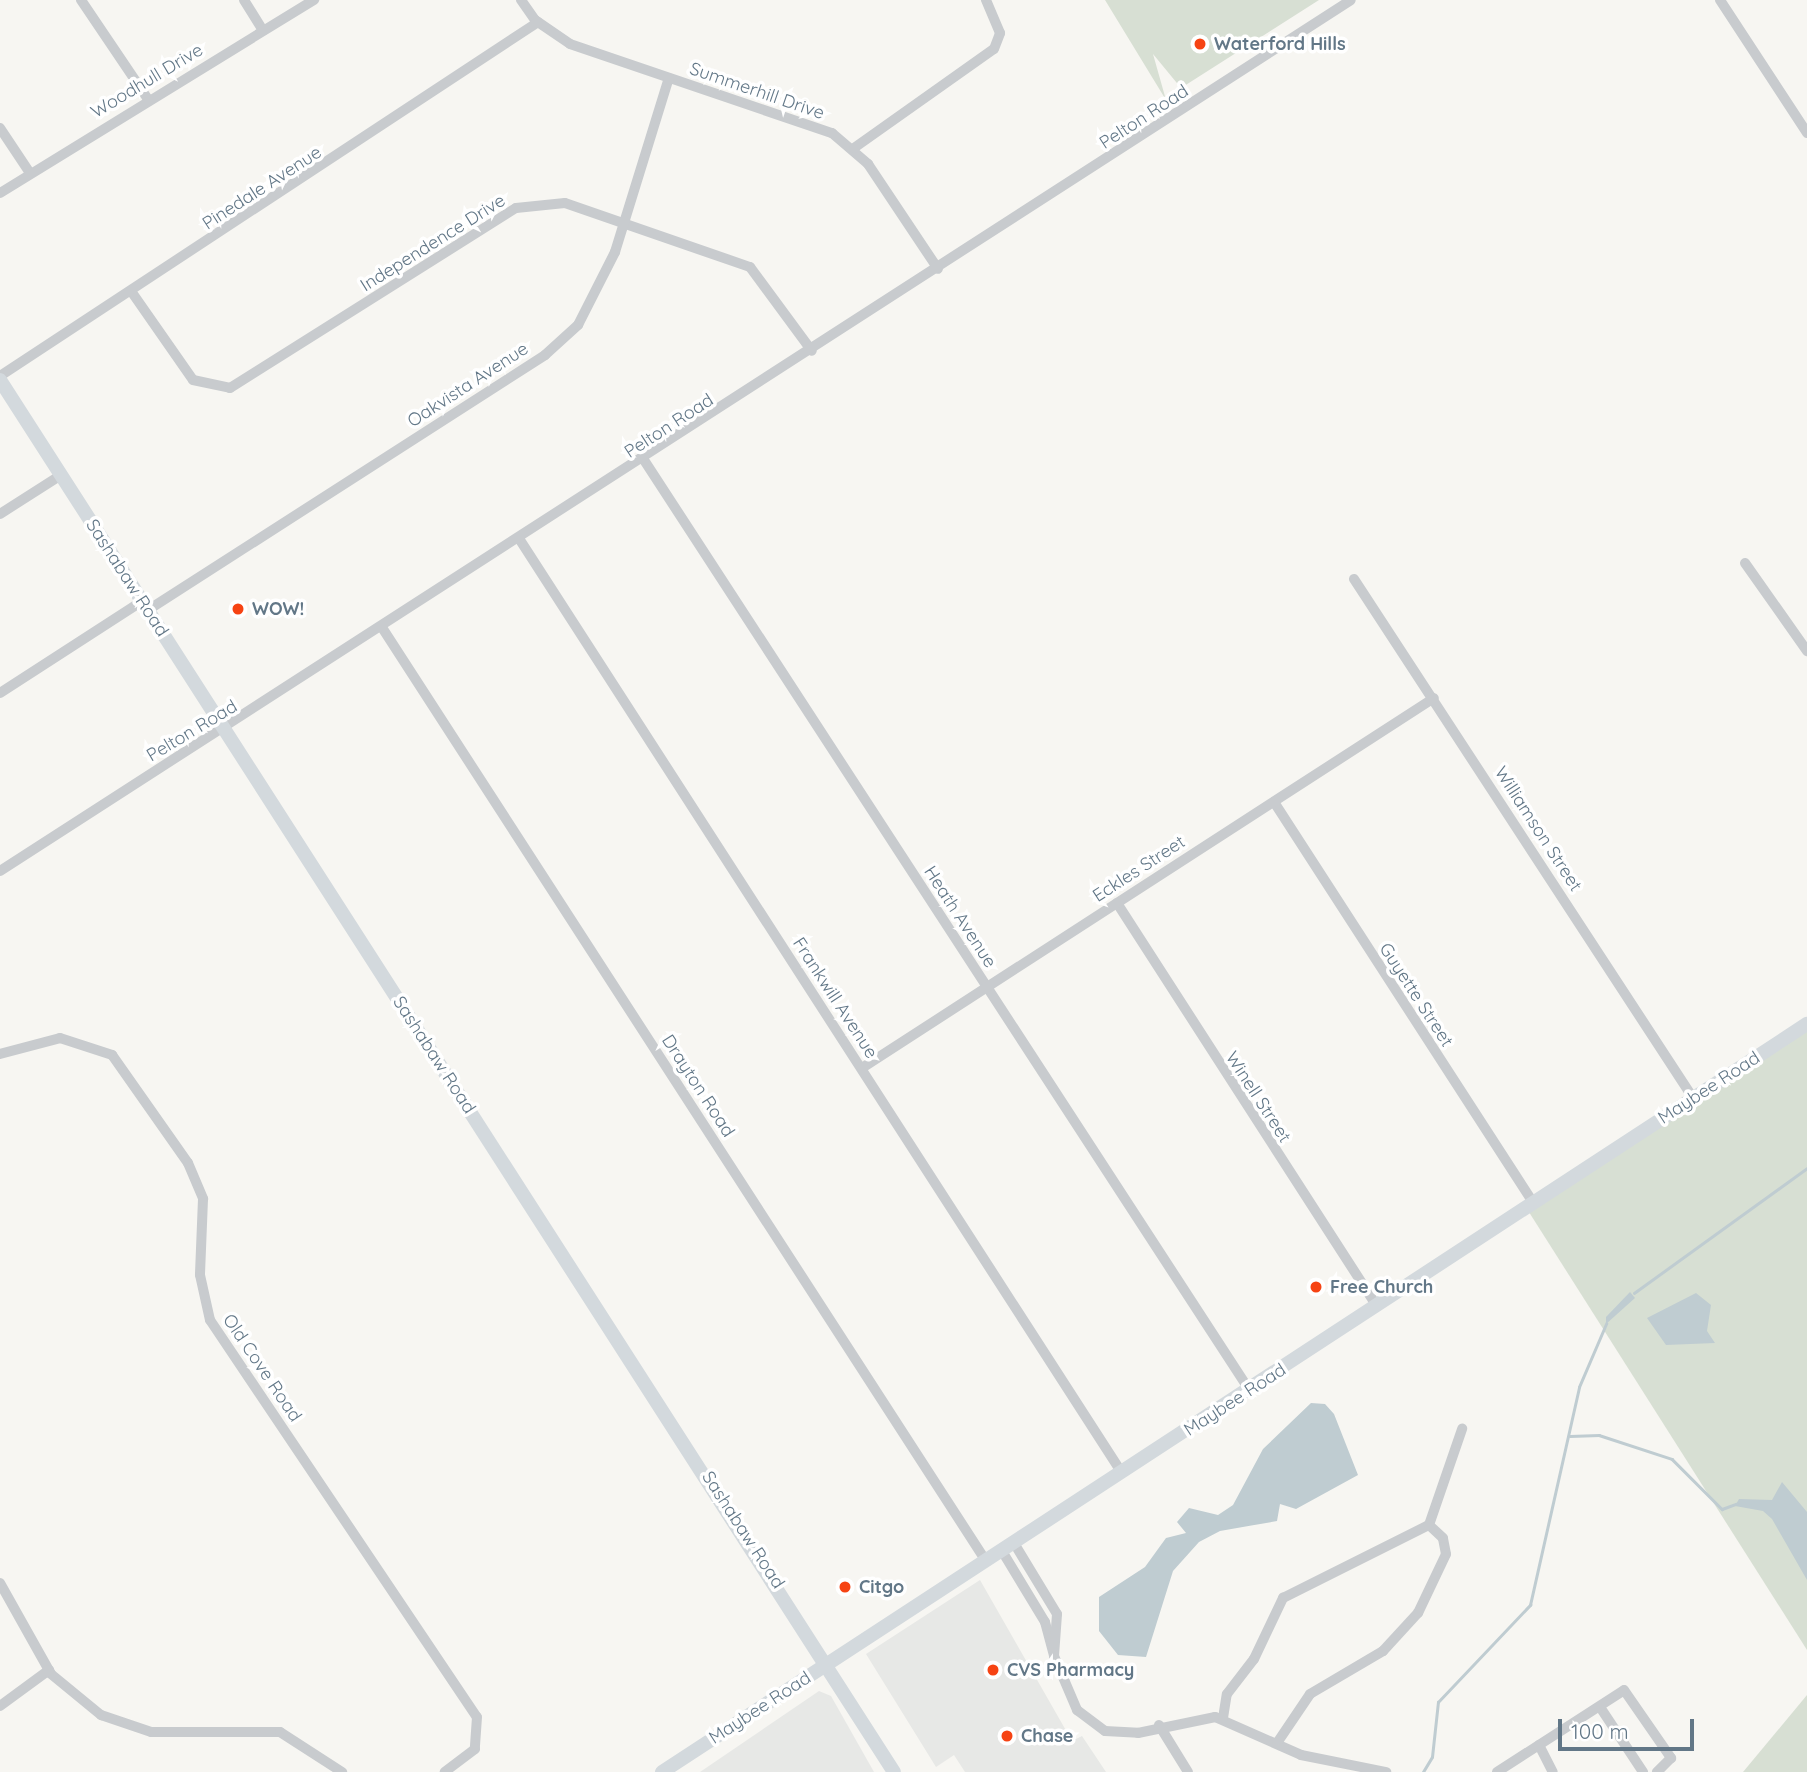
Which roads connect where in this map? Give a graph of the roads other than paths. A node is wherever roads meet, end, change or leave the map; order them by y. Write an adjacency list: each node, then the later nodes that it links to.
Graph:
1 (81, 0): 11 (street)
2 (244, 0): 9 (street)
3 (314, 0): 9 (street, Woodhull Drive)
4 (521, 0): 8 (street, Summerhill Drive)
5 (986, 0): 14 (street)
6 (1351, 0): 18 (street, Pelton Road)
7 (1720, 0): 13 (street)
8 (538, 22): 10 (street, Summerhill Drive); 19 (street, Pinedale Avenue)
9 (263, 30): 11 (street, Woodhull Drive)
10 (669, 78): 14 (street, Summerhill Drive); 17 (street, Oakvista Avenue)
11 (147, 98): 15 (street, Woodhull Drive)
12 (0, 128): 15 (street)
13 (1807, 133)
14 (854, 148): 18 (street, Summerhill Drive)
15 (30, 173): 16 (street, Woodhull Drive)
16 (0, 193)
17 (623, 221): 19 (street, Independence Drive); 20 (street, Independence Drive); 28 (street, Oakvista Avenue)
18 (937, 269): 20 (street, Pelton Road)
19 (131, 291): 21 (street, Pinedale Avenue)
20 (812, 351): 22 (street, Pelton Road)
21 (0, 378): 23 (main road, Sashabaw Road)
22 (644, 460): 25 (street, Pelton Road); 37 (street, Heath Avenue)
23 (61, 475): 24 (street); 28 (main road, Sashabaw Road)
24 (0, 514)
25 (520, 540): 29 (street, Pelton Road); 40 (street, Frankwill Avenue)
26 (1745, 563): 30 (street)
27 (1354, 579): 32 (street, Williamson Street)
28 (145, 605): 31 (street, Oakvista Avenue); 33 (main road, Sashabaw Road)
29 (383, 629): 33 (street, Pelton Road); 49 (street, Drayton Road)
30 (1807, 651)
31 (0, 693)
32 (1434, 698): 34 (street, Eckles Street); 41 (street, Williamson Street)
33 (226, 731): 35 (street, Pelton Road); 54 (main road, Sashabaw Road)
34 (1273, 802): 36 (street, Eckles Street); 42 (street, Guyette Street)
35 (0, 871)
36 (1117, 903): 37 (street, Eckles Street); 43 (street, Winell Street)
37 (987, 985): 40 (street, Eckles Street); 44 (street, Heath Avenue)
38 (1807, 1024): 41 (main road, Maybee Road)
39 (0, 1054): 64 (street, Old Cove Road)
40 (862, 1068): 46 (street, Frankwill Avenue)
41 (1693, 1098): 42 (main road, Maybee Road)
42 (1533, 1203): 43 (main road, Maybee Road)
43 (1377, 1306): 44 (main road, Maybee Road)
44 (1250, 1391): 46 (main road, Maybee Road)
45 (1462, 1429): 47 (street)
46 (1122, 1473): 48 (main road, Maybee Road)
47 (1429, 1525): 58 (street); 61 (street)
48 (1008, 1547): 49 (main road, Maybee Road); 51 (street); 52 (street)
49 (986, 1561): 54 (main road, Maybee Road)
50 (0, 1583): 55 (street)
51 (1051, 1602): 52 (street); 53 (street)
52 (1039, 1609): 53 (street)
53 (1054, 1656): 59 (street)
54 (828, 1663): 60 (main road, Sashabaw Road); 65 (main road, Maybee Road)
55 (49, 1670): 56 (street); 63 (street)
56 (0, 1706)
57 (1600, 1707): 62 (street); 72 (street); 73 (street)
58 (1223, 1718): 59 (street); 61 (street)
59 (1159, 1726): 68 (street)
60 (870, 1728): 66 (main road, Sashabaw Road); 67 (main road, Sashabaw Road)
61 (1277, 1743): 69 (street)
62 (1539, 1745): 70 (street); 71 (street)
63 (342, 1772)
64 (445, 1772)
65 (662, 1772)
66 (894, 1772)
67 (903, 1772)
68 (1188, 1772)
69 (1386, 1772)
70 (1497, 1772)
71 (1553, 1772)
72 (1643, 1772)
73 (1657, 1772)

